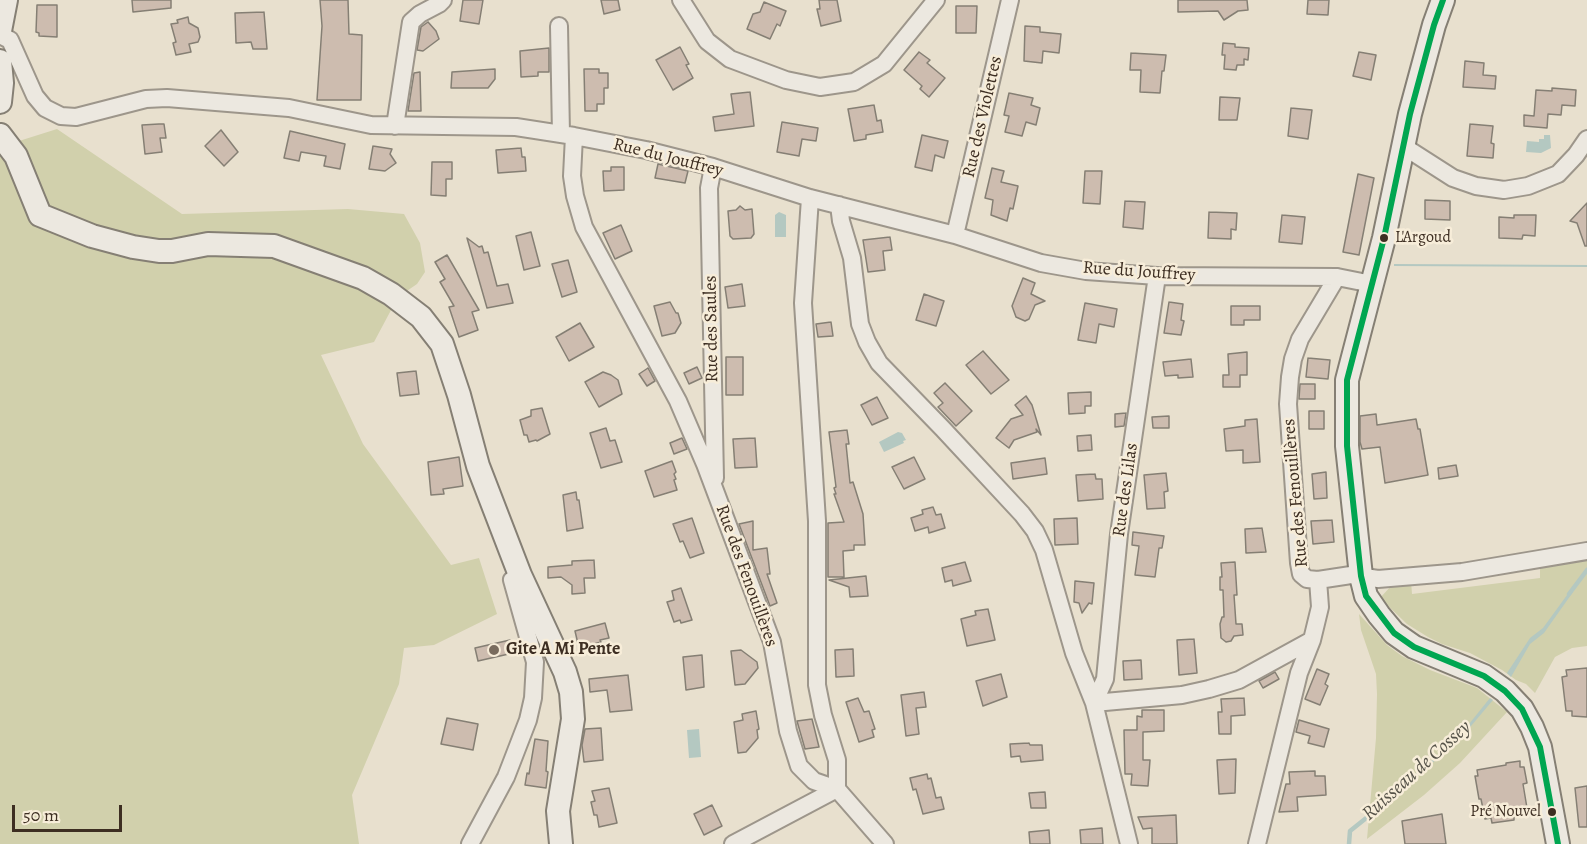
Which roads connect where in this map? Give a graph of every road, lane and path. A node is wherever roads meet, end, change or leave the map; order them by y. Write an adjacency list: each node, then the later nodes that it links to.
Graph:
1 (6, 0): 8 (street)
2 (443, 0): 11 (street)
3 (681, 0): 4 (street)
4 (936, 0)
5 (1010, 0): 19 (street, Rue des Violettes)
6 (1443, 0): 15 (street)
7 (559, 26): 13 (street, Rue des Fenouillères)
8 (0, 33): 11 (street, Rue du Jouffrey)
9 (0, 61): 10 (street)
10 (0, 102)
11 (395, 126): 13 (street, Rue du Jouffrey)
12 (0, 135): 25 (street)
13 (567, 135): 16 (street, Rue du Jouffrey); 23 (street, Rue des Fenouillères)
14 (1587, 139): 15 (street)
15 (1403, 146): 22 (street)
16 (713, 167): 17 (street, Rue du Jouffrey); 23 (street, Rue des Saules)
17 (810, 198): 18 (street, Rue du Jouffrey); 30 (street)
18 (839, 205): 19 (street, Rue du Jouffrey); 29 (street)
19 (955, 235): 20 (street, Rue du Jouffrey)
20 (1157, 276): 21 (street, Rue du Jouffrey); 29 (street, Rue des Lilas)
21 (1337, 277): 22 (street, Rue du Jouffrey); 27 (street, Rue des Fenouillères)
22 (1372, 284): 26 (street)
23 (716, 490): 30 (street, Rue des Fenouillères)
24 (1587, 551): 26 (street)
25 (520, 575): 31 (street); 32 (street)
26 (1362, 576): 27 (street); 37 (street)
27 (1318, 580): 28 (street, Rue des Fenouillères)
28 (1312, 640): 29 (street); 36 (street, Rue des Fenouillères)
29 (1094, 703): 35 (street)
30 (837, 789): 33 (street); 34 (street)
31 (470, 844)
32 (561, 844)
33 (733, 844)
34 (885, 844)
35 (1130, 844)
36 (1257, 844)
37 (1558, 844)

